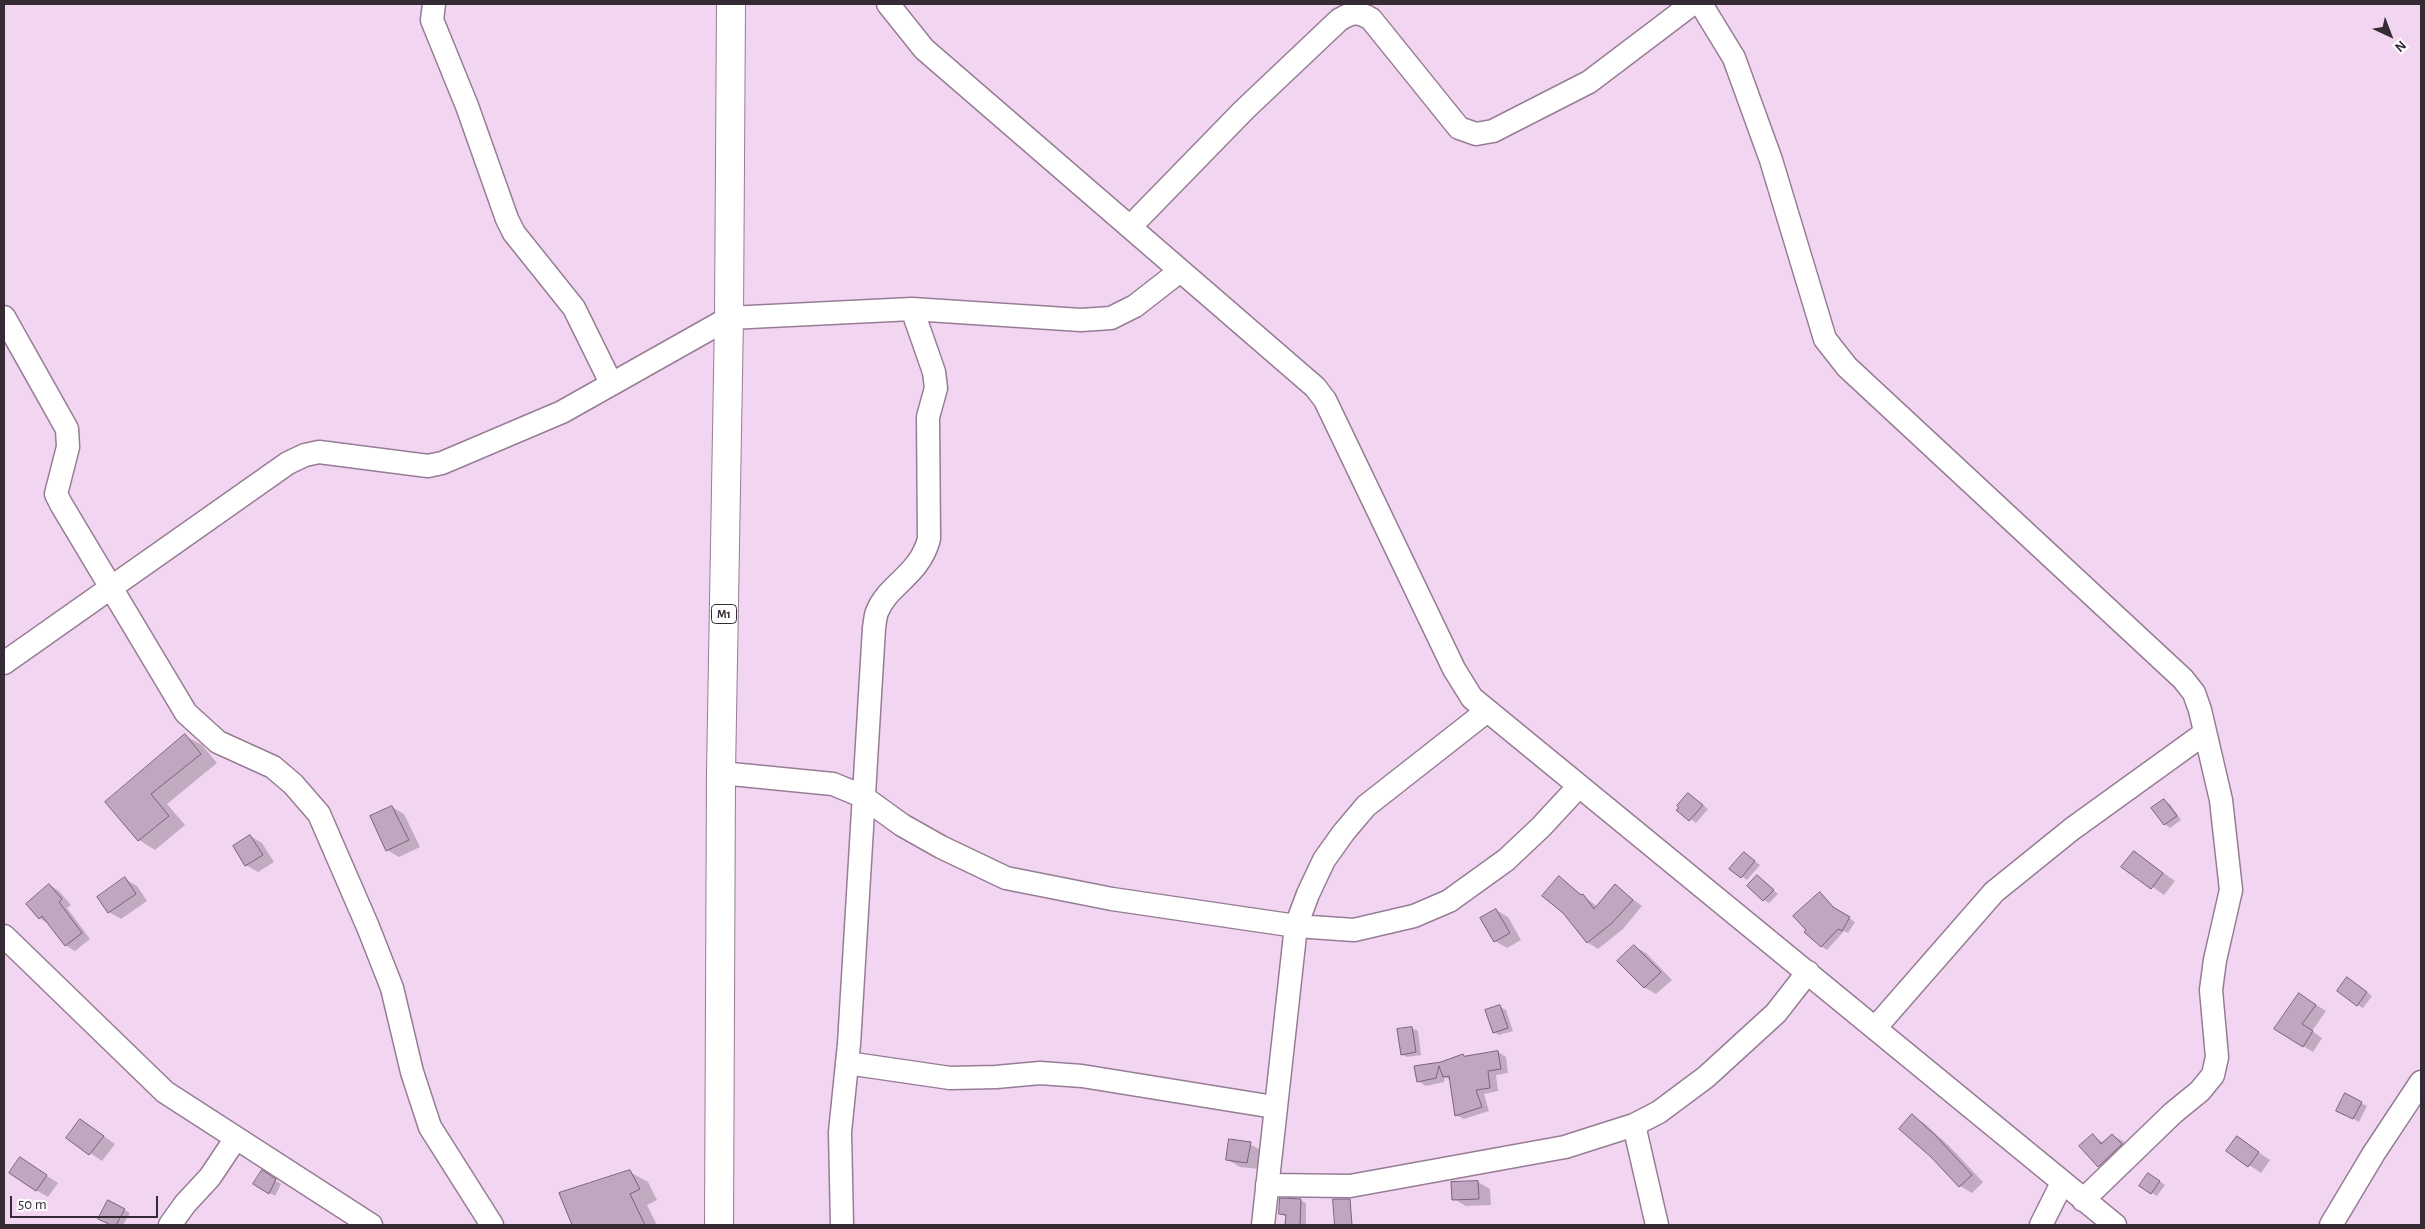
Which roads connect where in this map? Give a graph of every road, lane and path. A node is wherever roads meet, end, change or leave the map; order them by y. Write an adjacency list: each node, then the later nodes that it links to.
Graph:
1 (434, 4): 11 (street)
2 (731, 4): 10 (highway, M1)
3 (888, 4): 6 (street)
4 (1692, 4): 6 (street)
5 (1701, 4): 15 (street)
6 (1130, 227): 7 (street)
7 (1180, 270): 8 (street); 14 (street)
8 (912, 309): 10 (street); 18 (street)
9 (4, 317): 12 (street)
10 (729, 318): 11 (street); 16 (highway, M1)
11 (611, 383): 12 (street)
12 (110, 587): 13 (street); 33 (street)
13 (4, 662)
14 (1487, 711): 17 (street); 19 (street)
15 (2205, 733): 22 (street); 30 (street)
16 (721, 773): 18 (street); 34 (highway, M1)
17 (1579, 786): 19 (street); 21 (street)
18 (862, 796): 19 (street); 23 (street)
19 (1296, 926): 25 (street)
20 (4, 936): 27 (street)
21 (1808, 972): 22 (street); 26 (street)
22 (1876, 1027): 28 (street)
23 (847, 1062): 25 (street); 35 (street)
24 (2421, 1082): 40 (street)
25 (1274, 1107): 29 (street)
26 (1634, 1125): 29 (street); 37 (street)
27 (236, 1138): 31 (street); 32 (street)
28 (2062, 1183): 30 (street); 38 (street)
29 (1267, 1185): 36 (street)
30 (2083, 1200): 39 (street)
31 (170, 1225)
32 (371, 1225)
33 (492, 1225)
34 (718, 1225)
35 (842, 1225)
36 (1263, 1225)
37 (1657, 1225)
38 (2041, 1225)
39 (2115, 1225)
40 (2331, 1225)

